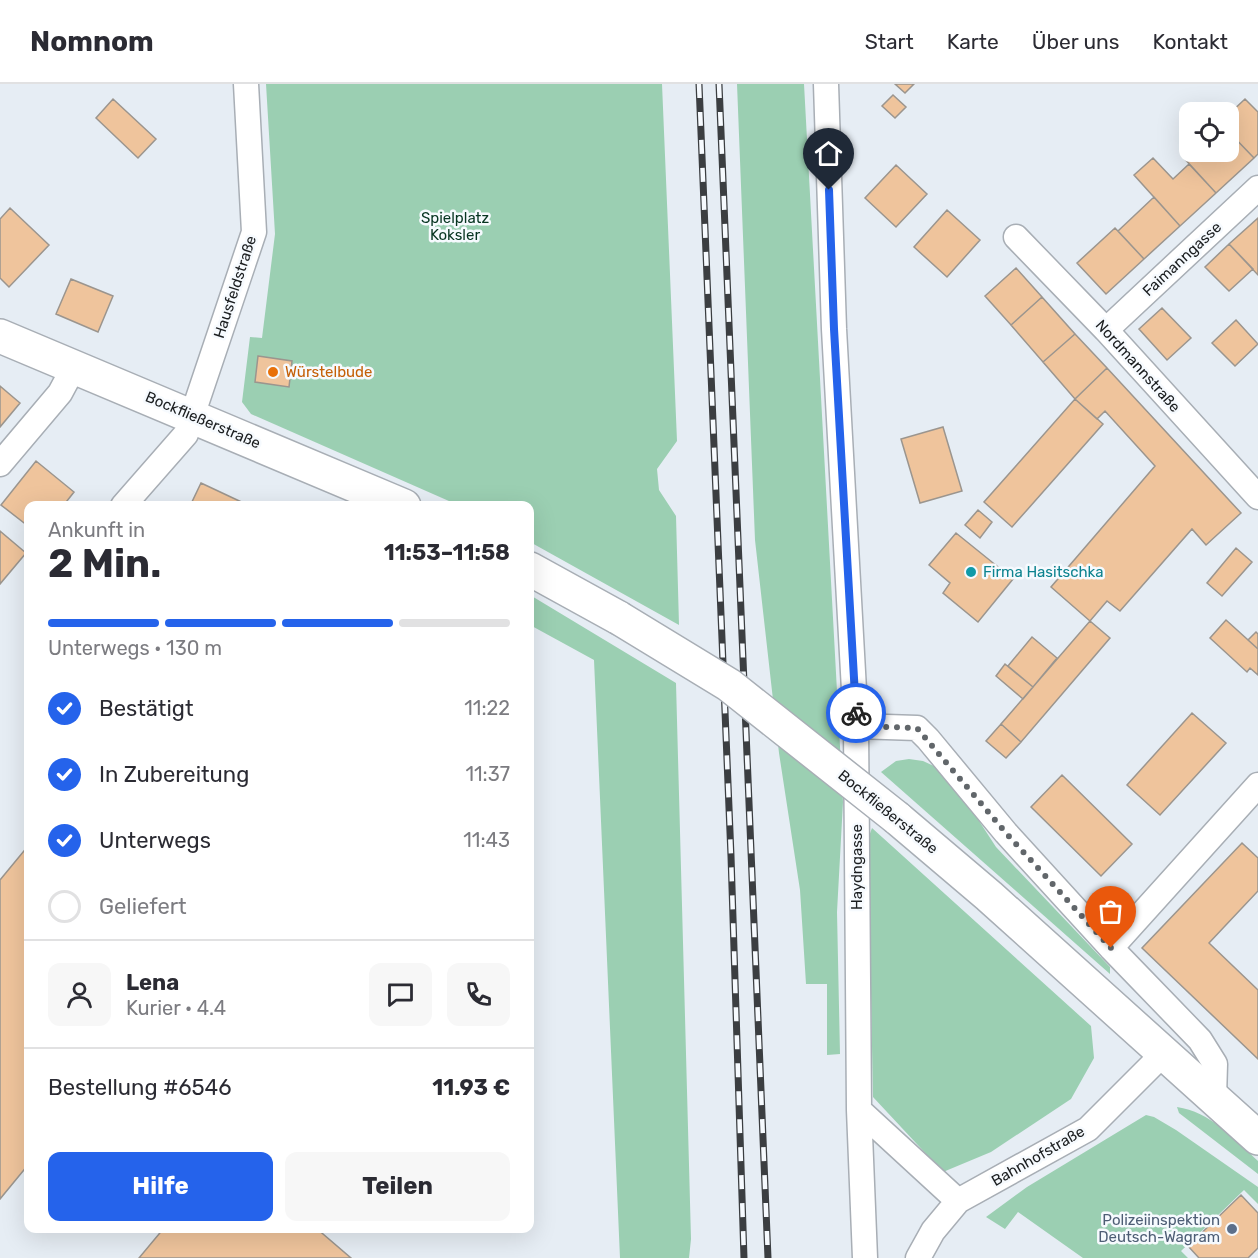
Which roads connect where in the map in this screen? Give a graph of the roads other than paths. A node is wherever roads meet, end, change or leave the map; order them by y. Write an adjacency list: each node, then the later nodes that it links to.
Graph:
1 (246, 84): 8 (street, Hausfeldstraße)
2 (826, 84): 14 (street, Haydngasse)
3 (1258, 188): 5 (street, Faimanngasse)
4 (1017, 237): 5 (street, Nordmannstraße)
5 (1106, 330): 10 (street, Nordmannstraße)
6 (0, 336): 7 (main road, Bockfließerstraße)
7 (74, 367): 8 (main road, Bockfließerstraße); 9 (street)
8 (192, 415): 11 (street, Hausfeldstraße); 12 (main road, Bockfließerstraße)
9 (0, 464)
10 (1258, 497)
11 (127, 501)
12 (392, 501)
13 (534, 571): 17 (main road, Bockfließerstraße, bridge)
14 (856, 726): 16 (street); 19 (street, Haydngasse)
15 (1258, 784): 16 (street)
16 (1111, 948): 18 (street)
17 (1163, 1054): 18 (main road, Bockfließerstraße); 21 (street, Bahnhofstraße)
18 (1214, 1098): 20 (main road, Bockfließerstraße)
19 (859, 1110): 21 (street); 22 (street, Haydngasse)
20 (1258, 1138)
21 (958, 1201): 23 (street, Bahnhofstraße)
22 (865, 1258)
23 (918, 1258)

